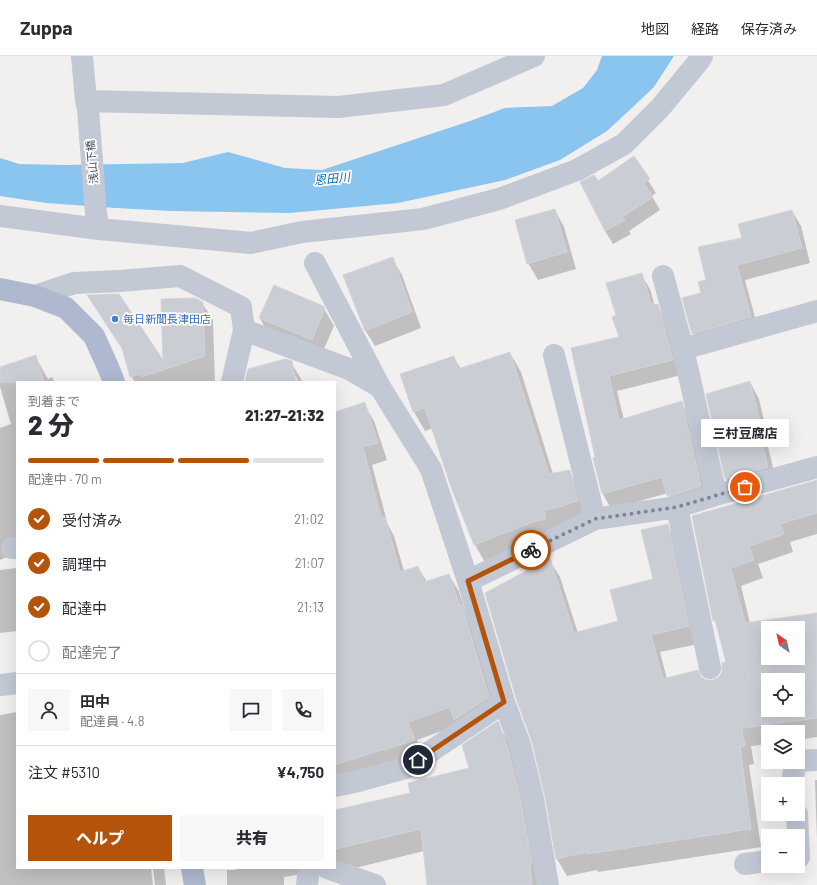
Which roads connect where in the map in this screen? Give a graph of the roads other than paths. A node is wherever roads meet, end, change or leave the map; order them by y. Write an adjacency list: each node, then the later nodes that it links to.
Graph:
1 (82, 56): 4 (street, 浅山下橋)
2 (534, 56): 4 (street)
3 (702, 56): 6 (street)
4 (87, 105): 6 (street, 浅山下橋)
5 (0, 216): 6 (street)
6 (98, 222)
7 (315, 263): 17 (street)
8 (663, 276): 13 (street)
9 (0, 288): 10 (main road)
10 (35, 296): 12 (street); 15 (main road)
11 (817, 311): 13 (street)
12 (244, 330): 16 (street); 17 (street)
13 (683, 349): 19 (street)
14 (554, 355): 21 (street)
15 (114, 381)
16 (232, 381)
17 (380, 388): 22 (street)
18 (817, 467): 19 (street)
19 (716, 495): 20 (street)
20 (677, 507): 21 (street); 23 (street)
21 (595, 519): 22 (street)
22 (468, 581): 26 (street)
23 (710, 668)
24 (16, 683): 25 (street)
25 (0, 685)
26 (504, 702): 29 (street); 38 (street)
27 (817, 760): 28 (street)
28 (805, 761)
29 (336, 786)
30 (761, 862): 31 (street)
31 (746, 864)
32 (192, 869): 35 (main road)
33 (309, 869): 36 (street)
34 (330, 869): 37 (street)
35 (194, 885)
36 (307, 885)
37 (375, 885)
38 (548, 885)

